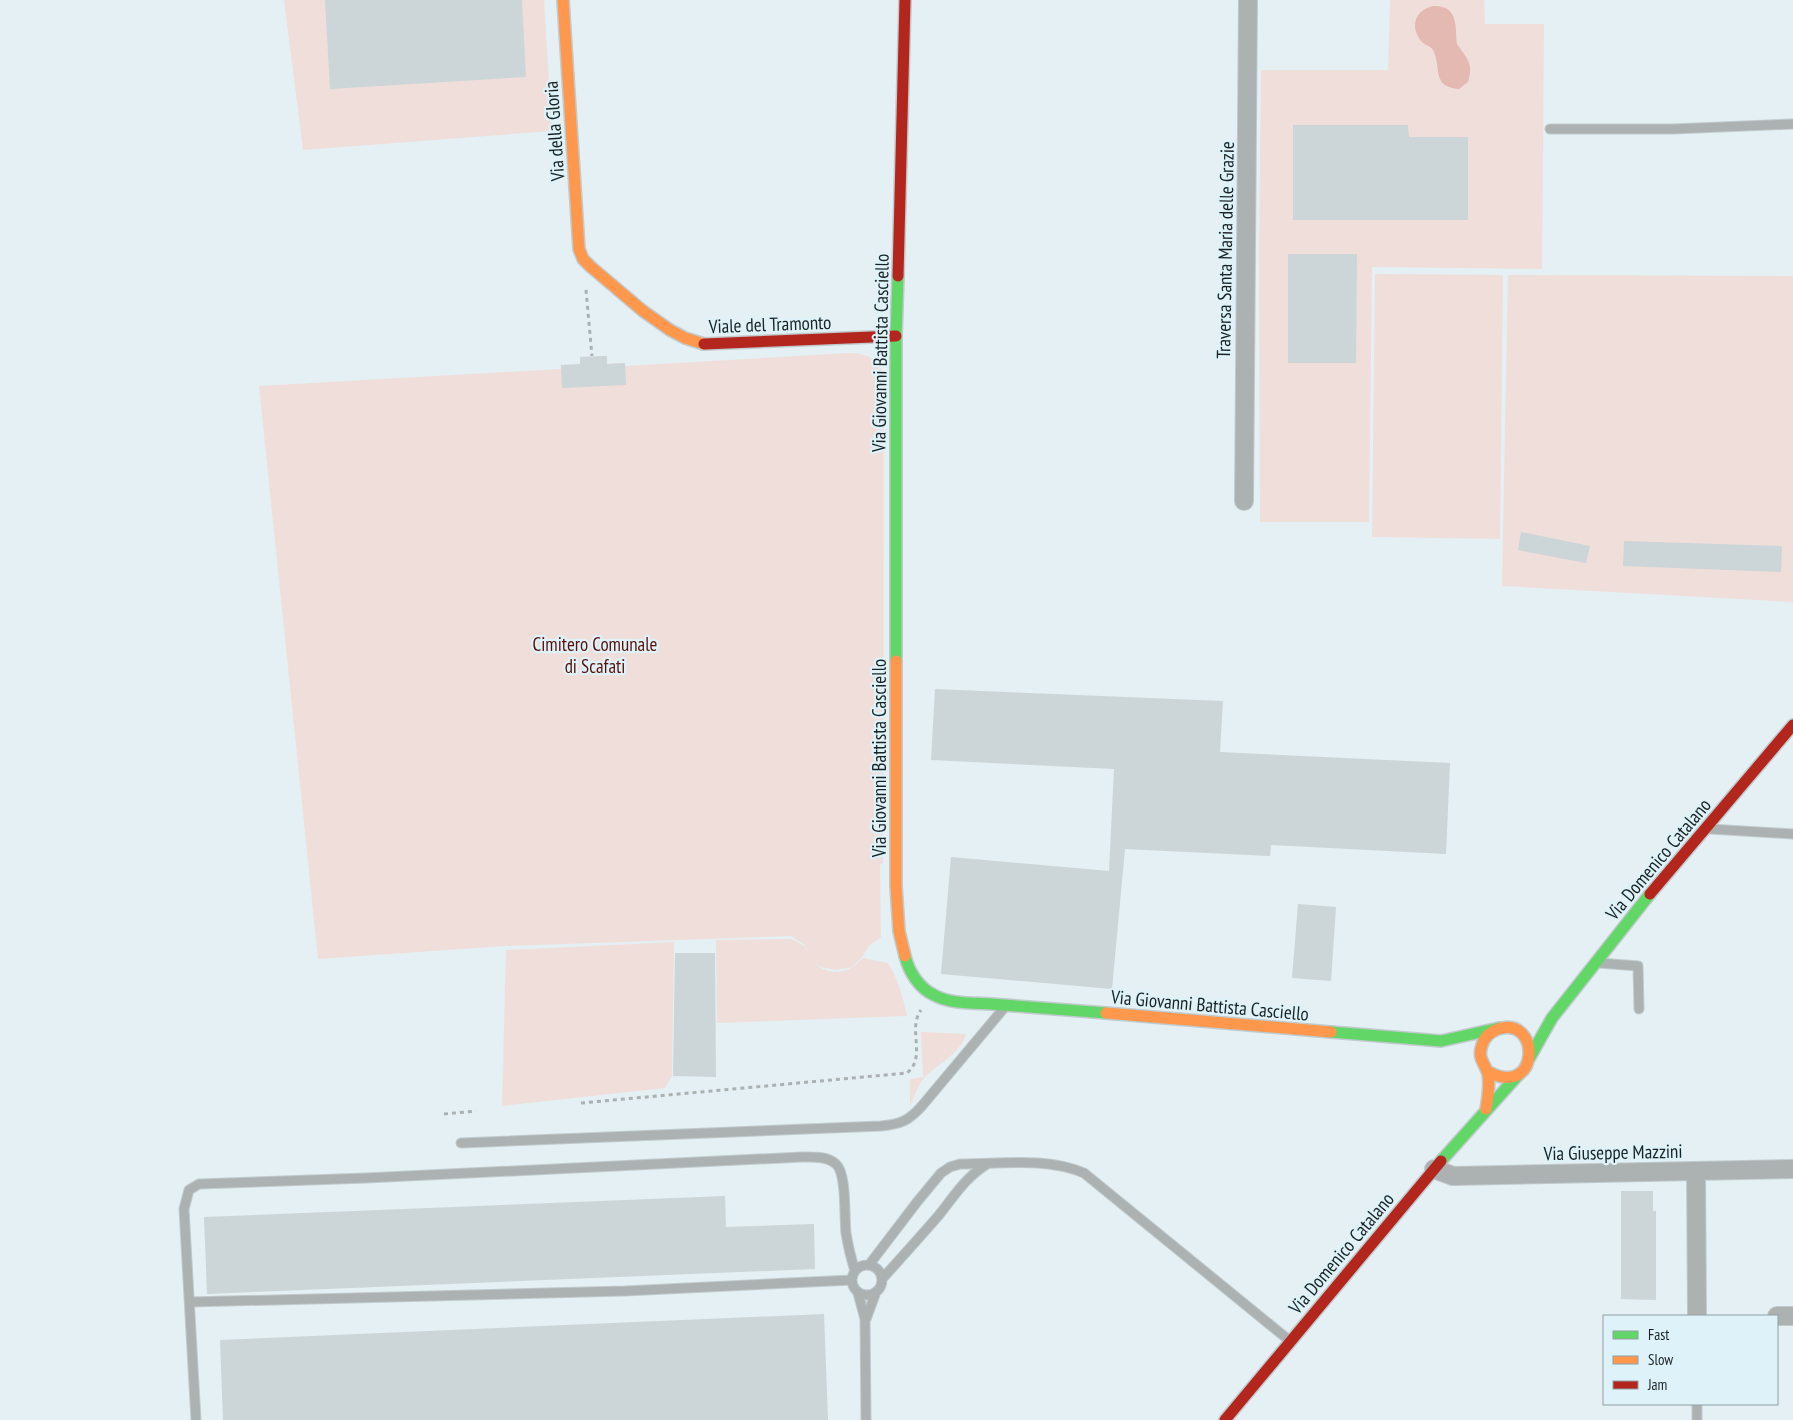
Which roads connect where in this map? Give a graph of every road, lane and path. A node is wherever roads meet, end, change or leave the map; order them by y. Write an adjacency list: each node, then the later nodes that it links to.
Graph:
1 (563, 0): 6 (street, Via della Gloria)
2 (905, 0): 8 (street, Via Giovanni Battista Casciello)
3 (1248, 0): 10 (street, Traversa Santa Maria delle Grazie)
4 (1793, 124): 5 (lane)
5 (1550, 129)
6 (584, 259): 8 (street, Viale del Tramonto)
7 (586, 286): 9 (path)
8 (896, 336): 15 (street, Via Giovanni Battista Casciello)
9 (592, 356)
10 (1244, 501)
11 (1792, 729): 12 (street, Via Domenico Catalano)
12 (1704, 828): 13 (lane); 14 (street, Via Domenico Catalano)
13 (1793, 834)
14 (1596, 962): 17 (lane); 18 (street, Via Domenico Catalano)
15 (933, 994): 16 (street, Via Giovanni Battista Casciello); 27 (path)
16 (1006, 1005): 21 (street, Via Giovanni Battista Casciello); 31 (lane)
17 (1639, 1010)
18 (1552, 1018): 20 (street, Via Domenico Catalano); 24 (street, Via Domenico Catalano)
19 (1499, 1028): 20 (street, Via Domenico Catalano); 21 (street, Via Giovanni Battista Casciello); 25 (street)
20 (1514, 1029): 24 (street)
21 (1441, 1040): 22 (street, Via Giovanni Battista Casciello)
22 (1454, 1048)
23 (1472, 1057): 25 (street)
24 (1530, 1057): 26 (street, Via Domenico Catalano)
25 (1485, 1068): 26 (street); 28 (street)
26 (1519, 1074): 28 (street, Via Domenico Catalano)
27 (582, 1103)
28 (1486, 1110): 33 (street, Via Domenico Catalano)
29 (476, 1112): 30 (path)
30 (444, 1114)
31 (461, 1143)
32 (987, 1164): 36 (lane); 38 (lane); 47 (lane)
33 (1434, 1169): 35 (street, Via Giuseppe Mazzini); 47 (street, Via Domenico Catalano)
34 (1793, 1169): 35 (street, Via Giuseppe Mazzini)
35 (1696, 1171): 43 (street)
36 (869, 1265): 37 (lane); 38 (lane)
37 (855, 1271): 39 (lane); 42 (lane)
38 (882, 1279): 40 (lane)
39 (852, 1280): 41 (lane); 42 (lane)
40 (876, 1292): 41 (lane); 46 (lane)
41 (858, 1293): 46 (lane)
42 (190, 1302): 49 (lane)
43 (1698, 1315)
44 (1778, 1316): 45 (street)
45 (1793, 1316)
46 (865, 1319): 50 (lane)
47 (1290, 1341): 51 (street, Via Domenico Catalano)
48 (1697, 1405): 52 (lane)
49 (196, 1420)
50 (866, 1420)
51 (1226, 1420)
52 (1697, 1420)

